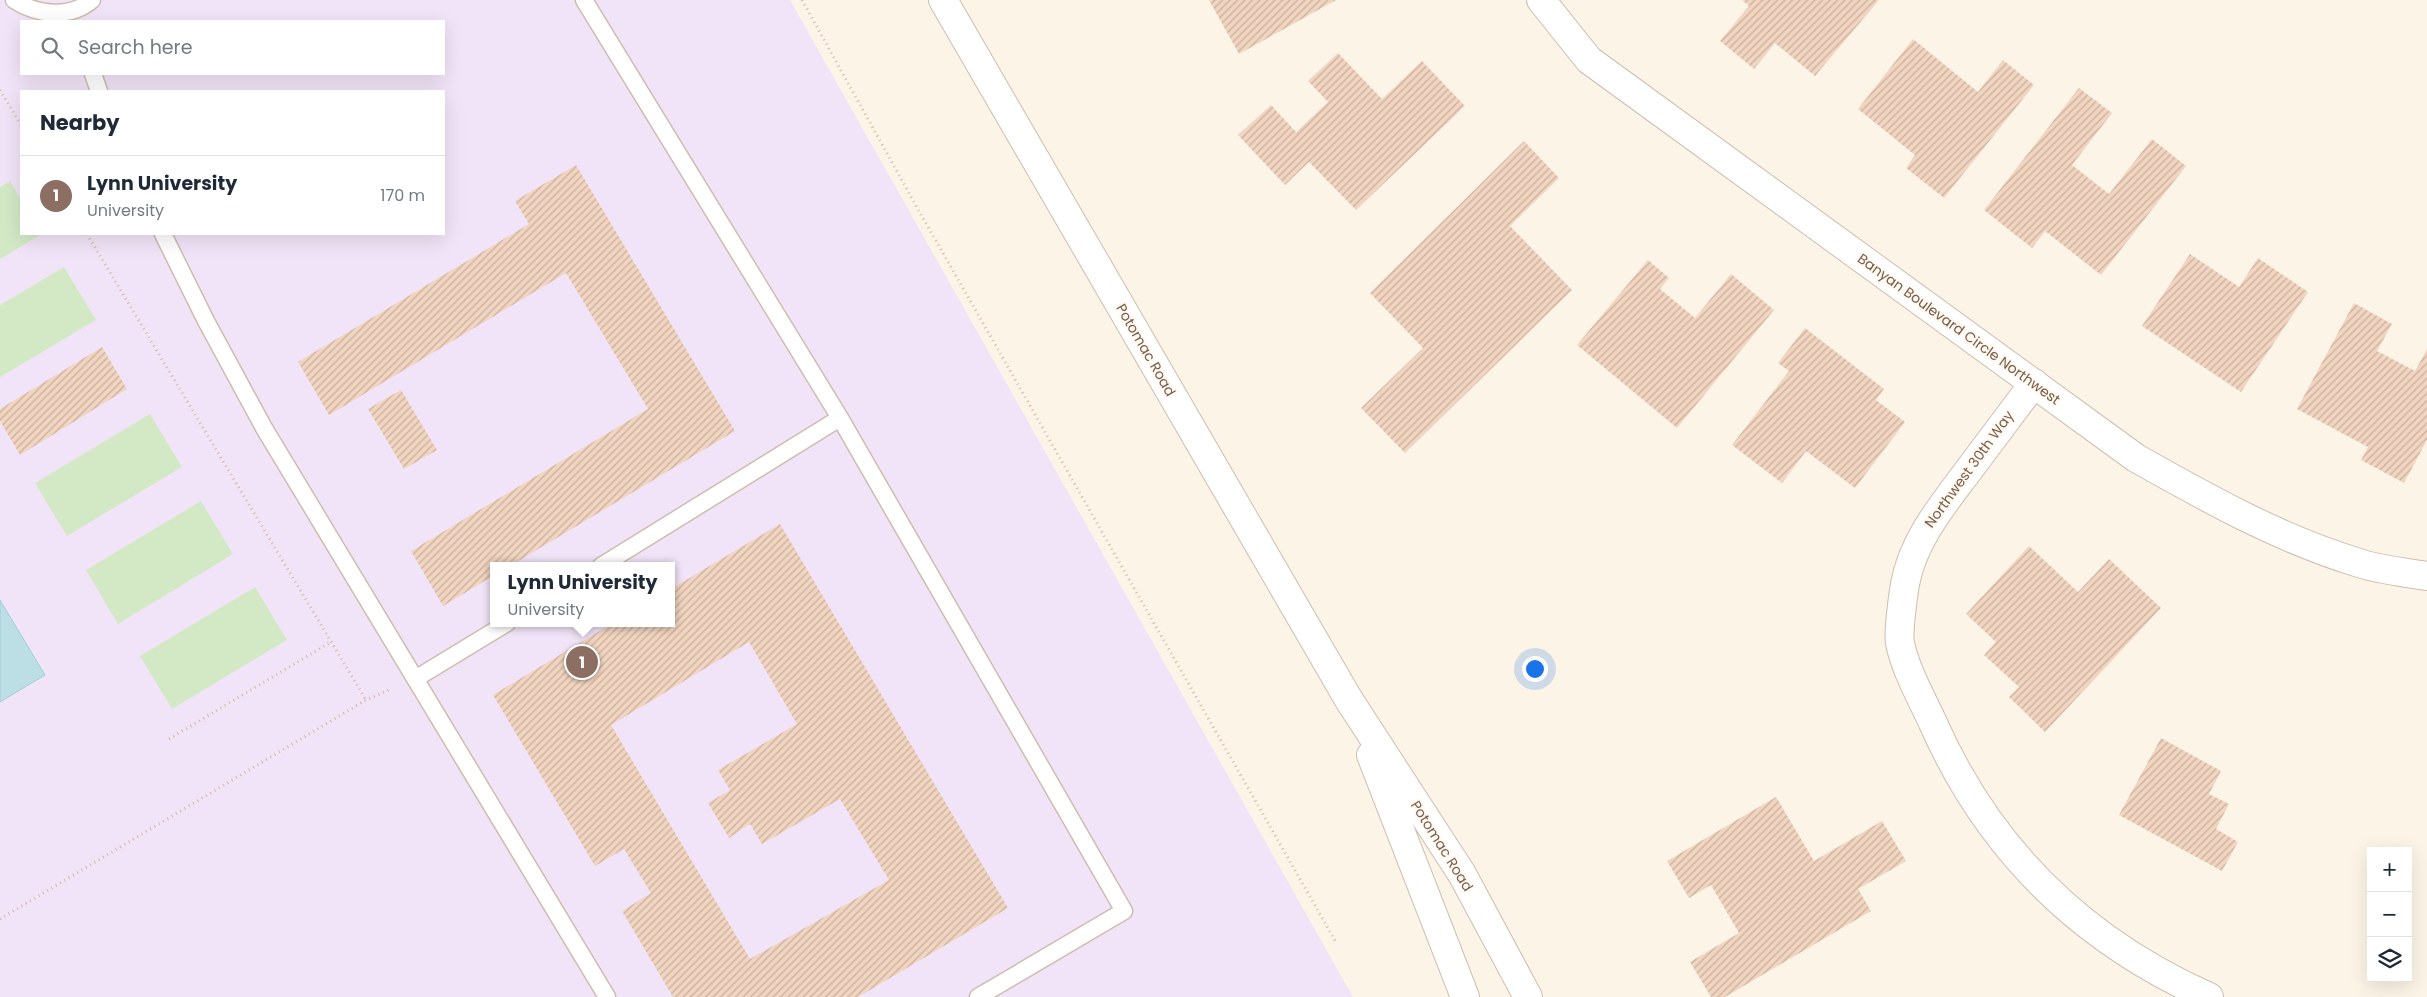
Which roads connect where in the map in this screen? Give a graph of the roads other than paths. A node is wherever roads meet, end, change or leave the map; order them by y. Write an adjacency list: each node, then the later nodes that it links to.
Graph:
1 (14, 0): 6 (lane)
2 (92, 0): 6 (lane)
3 (584, 0): 11 (lane)
4 (943, 0): 16 (street, Potomac Road)
5 (1540, 0): 10 (street, Banyan Boulevard Circle Northwest)
6 (72, 16)
7 (93, 75): 8 (lane)
8 (99, 90)
9 (163, 235): 15 (lane)
10 (2034, 383): 13 (street, Banyan Boulevard Circle Northwest); 21 (street, Northwest 30th Way)
11 (840, 418): 12 (lane); 18 (lane)
12 (608, 562)
13 (2427, 576)
14 (500, 627): 15 (lane)
15 (415, 679): 17 (lane)
16 (1349, 700): 19 (street, Potomac Road); 20 (street, Potomac Road)
17 (607, 997)
18 (978, 997)
19 (1465, 997)
20 (1528, 997)
21 (2209, 997)

